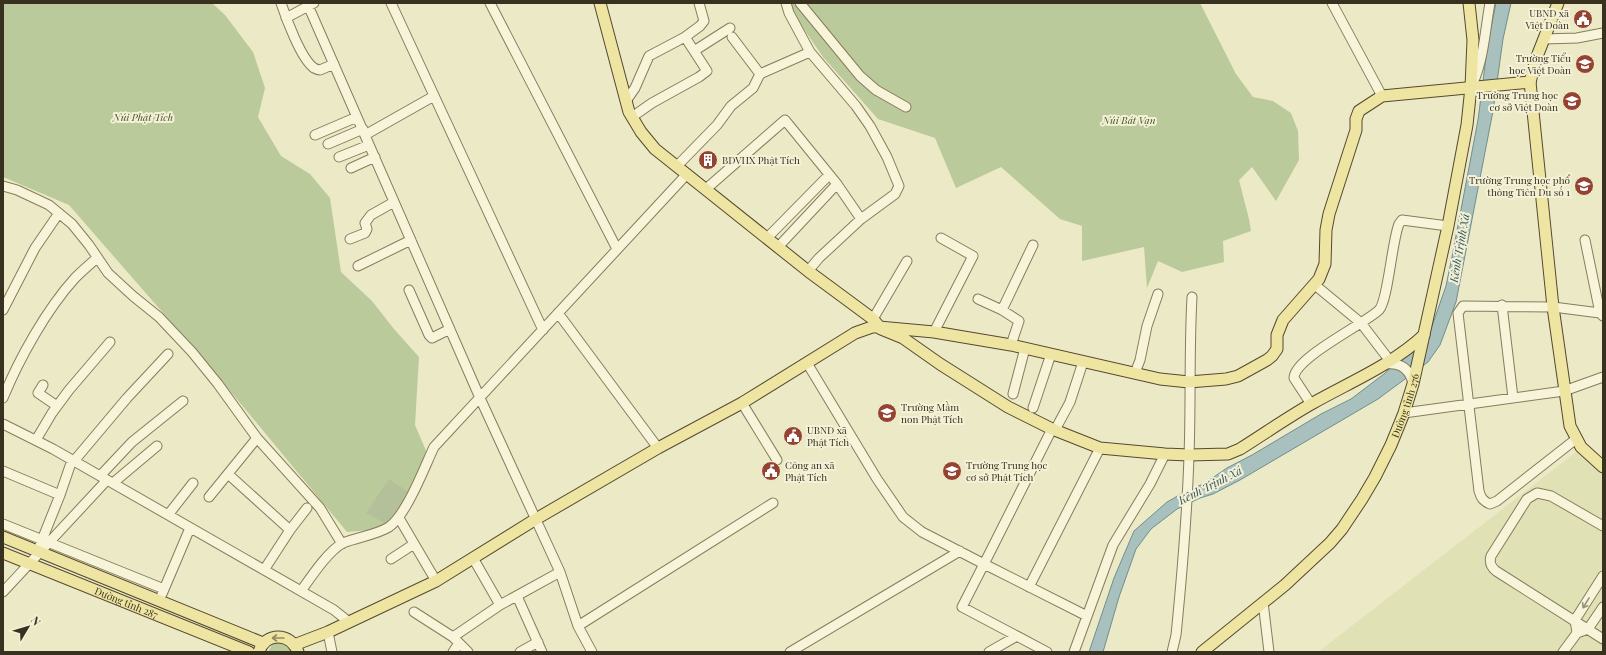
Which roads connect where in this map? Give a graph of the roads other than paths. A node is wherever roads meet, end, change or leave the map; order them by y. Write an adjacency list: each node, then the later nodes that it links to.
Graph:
1 (281, 3): 13 (street)
2 (391, 3): 23 (street)
3 (490, 3): 53 (street)
4 (600, 3): 25 (main road)
5 (698, 3): 15 (street)
6 (786, 3): 18 (street)
7 (800, 3): 26 (street)
8 (1332, 3): 24 (street)
9 (1469, 3): 22 (main road, Đường tỉnh 276)
10 (1490, 3): 22 (street)
11 (1558, 3): 16 (main road)
12 (310, 4): 13 (street); 19 (street)
13 (286, 18): 19 (street)
14 (1603, 33): 16 (street)
15 (685, 37): 17 (street); 25 (street)
16 (1544, 39): 21 (main road)
17 (694, 52): 20 (street); 27 (street)
18 (810, 52): 20 (street); 44 (street)
19 (334, 64): 28 (street)
20 (760, 74): 35 (street)
21 (1530, 82): 22 (main road); 64 (main road)
22 (1471, 87): 24 (main road); 45 (main road, Đường tỉnh 276)
23 (434, 96): 29 (street); 72 (street)
24 (1382, 96): 58 (main road)
25 (626, 100): 27 (main road)
26 (906, 107)
27 (632, 117): 35 (main road)
28 (357, 118): 29 (street); 30 (street)
29 (364, 132): 31 (street); 32 (street)
30 (315, 135)
31 (328, 144)
32 (369, 145): 33 (street); 34 (street)
33 (339, 157)
34 (375, 157): 36 (street); 42 (street)
35 (677, 166): 37 (main road)
36 (351, 168)
37 (686, 174): 41 (main road); 53 (street)
38 (829, 175): 39 (street); 41 (street); 46 (street)
39 (837, 184): 44 (street); 52 (street)
40 (3, 186): 43 (street)
41 (706, 189): 46 (main road)
42 (394, 202): 48 (street); 49 (street)
43 (59, 213): 54 (street); 65 (street)
44 (862, 219): 57 (street)
45 (1448, 226): 70 (street); 74 (main road, Đường tỉnh 276)
46 (767, 238): 52 (main road)
47 (941, 238): 73 (street)
48 (350, 240)
49 (411, 240): 56 (street); 71 (street)
50 (1586, 240): 68 (street)
51 (1033, 245): 66 (street)
52 (778, 246): 57 (main road)
53 (617, 249): 67 (street)
54 (97, 258): 90 (street); 102 (street)
55 (907, 261): 69 (street)
56 (358, 266)
57 (808, 271): 69 (main road)
58 (1315, 285): 70 (street); 85 (main road)
59 (409, 290): 71 (street)
60 (1158, 294): 83 (street)
61 (1192, 297): 85 (street)
62 (978, 299): 66 (street)
63 (1502, 305): 64 (street); 92 (street); 96 (street)
64 (1553, 307): 68 (street); 88 (main road)
65 (3, 310)
66 (1002, 310): 76 (street)
67 (558, 313): 72 (street); 106 (street)
68 (1601, 314)
69 (876, 323): 73 (main road); 82 (main road); 101 (main road)
70 (1361, 323): 81 (street); 95 (street)
71 (450, 329): 91 (street)
72 (543, 330): 91 (street)
73 (934, 332): 76 (main road)
74 (1424, 335): 81 (main road); 86 (main road, Đường tỉnh 276)
75 (110, 342): 97 (street)
76 (1011, 344): 77 (main road)
77 (1025, 348): 79 (main road); 89 (street)
78 (168, 354): 110 (street)
79 (1051, 354): 80 (main road); 98 (street)
80 (1083, 362): 83 (main road); 101 (street)
81 (1388, 362): 86 (street); 95 (main road)
82 (807, 363): 94 (main road); 132 (street)
83 (1135, 373): 85 (main road)
84 (1603, 377): 88 (street)
85 (1189, 382): 109 (street)
86 (1412, 384): 99 (main road, Đường tỉnh 276)
87 (43, 385): 97 (street)
88 (1564, 391): 92 (street); 103 (main road)
89 (1013, 394)
90 (3, 398)
91 (480, 398): 122 (street); 123 (street)
92 (1513, 398): 96 (street)
93 (183, 401): 115 (street)
94 (742, 403): 106 (main road); 111 (street)
95 (1311, 404): 109 (main road)
96 (1469, 404): 99 (street); 103 (street)
97 (57, 406): 104 (street)
98 (1033, 408)
99 (1404, 413): 149 (main road, Đường tỉnh 276)
100 (3, 424): 104 (street)
101 (1054, 430): 107 (main road); 138 (street)
102 (257, 438): 114 (street); 130 (street)
103 (1576, 439): 112 (main road)
104 (36, 440): 110 (street)
105 (156, 446): 115 (street)
106 (658, 448): 123 (main road)
107 (1100, 448): 108 (main road); 143 (street)
108 (1165, 454): 109 (main road); 153 (street)
109 (1189, 455): 177 (street)
110 (73, 460): 115 (street); 117 (street)
111 (777, 460)
112 (1603, 467)
113 (3, 471): 117 (street)
114 (228, 474): 118 (street); 127 (street)
115 (107, 480): 121 (street); 129 (street)
116 (193, 483): 121 (street)
117 (60, 495): 129 (street)
118 (209, 497)
119 (773, 503): 156 (street)
120 (306, 508): 127 (street)
121 (168, 515): 126 (street)
122 (398, 518): 130 (street); 131 (street)
123 (536, 519): 136 (main road); 140 (street)
124 (3, 524): 129 (street)
125 (1603, 526): 154 (street)
126 (190, 528): 139 (street); 144 (street)
127 (290, 530): 139 (street)
128 (3, 537): 133 (main road, Đường tỉnh 287)
129 (45, 541): 133 (street); 144 (street)
130 (342, 544): 145 (street)
131 (414, 544): 135 (street); 142 (street)
132 (960, 551): 138 (street); 173 (street)
133 (38, 552): 137 (street); 148 (main road, Đường tỉnh 287)
134 (3, 553): 137 (main road, Đường tỉnh 287)
135 (391, 558)
136 (473, 558): 142 (main road); 150 (street)
137 (29, 564): 146 (street); 166 (main road, Đường tỉnh 287)
138 (984, 564): 143 (street); 160 (street)
139 (264, 570): 145 (street)
140 (560, 572): 147 (street); 156 (street)
141 (1603, 576): 154 (street, one-way to 154)
142 (436, 581): 155 (main road)
143 (1029, 587): 153 (street)
144 (164, 589): 148 (street)
145 (301, 591): 155 (street)
146 (3, 592)
147 (517, 596): 150 (street); 163 (street)
148 (159, 600): 165 (main road, Đường tỉnh 287)
149 (1264, 602): 178 (main road, Đường tỉnh 276); 179 (street)
150 (500, 605): 162 (street)
151 (1603, 607): 157 (street)
152 (414, 612): 162 (street)
153 (1087, 616): 176 (street)
154 (1575, 620): 157 (street); 159 (street)
155 (349, 622): 158 (main road)
156 (578, 626): 172 (street)
157 (1588, 629): 159 (street); 161 (street)
158 (328, 632): 164 (main road); 167 (street)
159 (1576, 633): 180 (street)
160 (1017, 636): 174 (street); 175 (street)
161 (1603, 639)
162 (456, 640): 168 (street); 169 (street)
163 (538, 642): 170 (street); 171 (street)
164 (296, 648): 165 (main road, one-way to 165)
165 (259, 649)
166 (250, 652)
167 (332, 652)
168 (453, 652)
169 (468, 652)
170 (520, 652)
171 (542, 652)
172 (592, 652)
173 (790, 652)
174 (990, 652)
175 (1047, 652)
176 (1074, 652)
177 (1172, 652)
178 (1202, 652)
179 (1270, 652)
180 (1563, 652)

